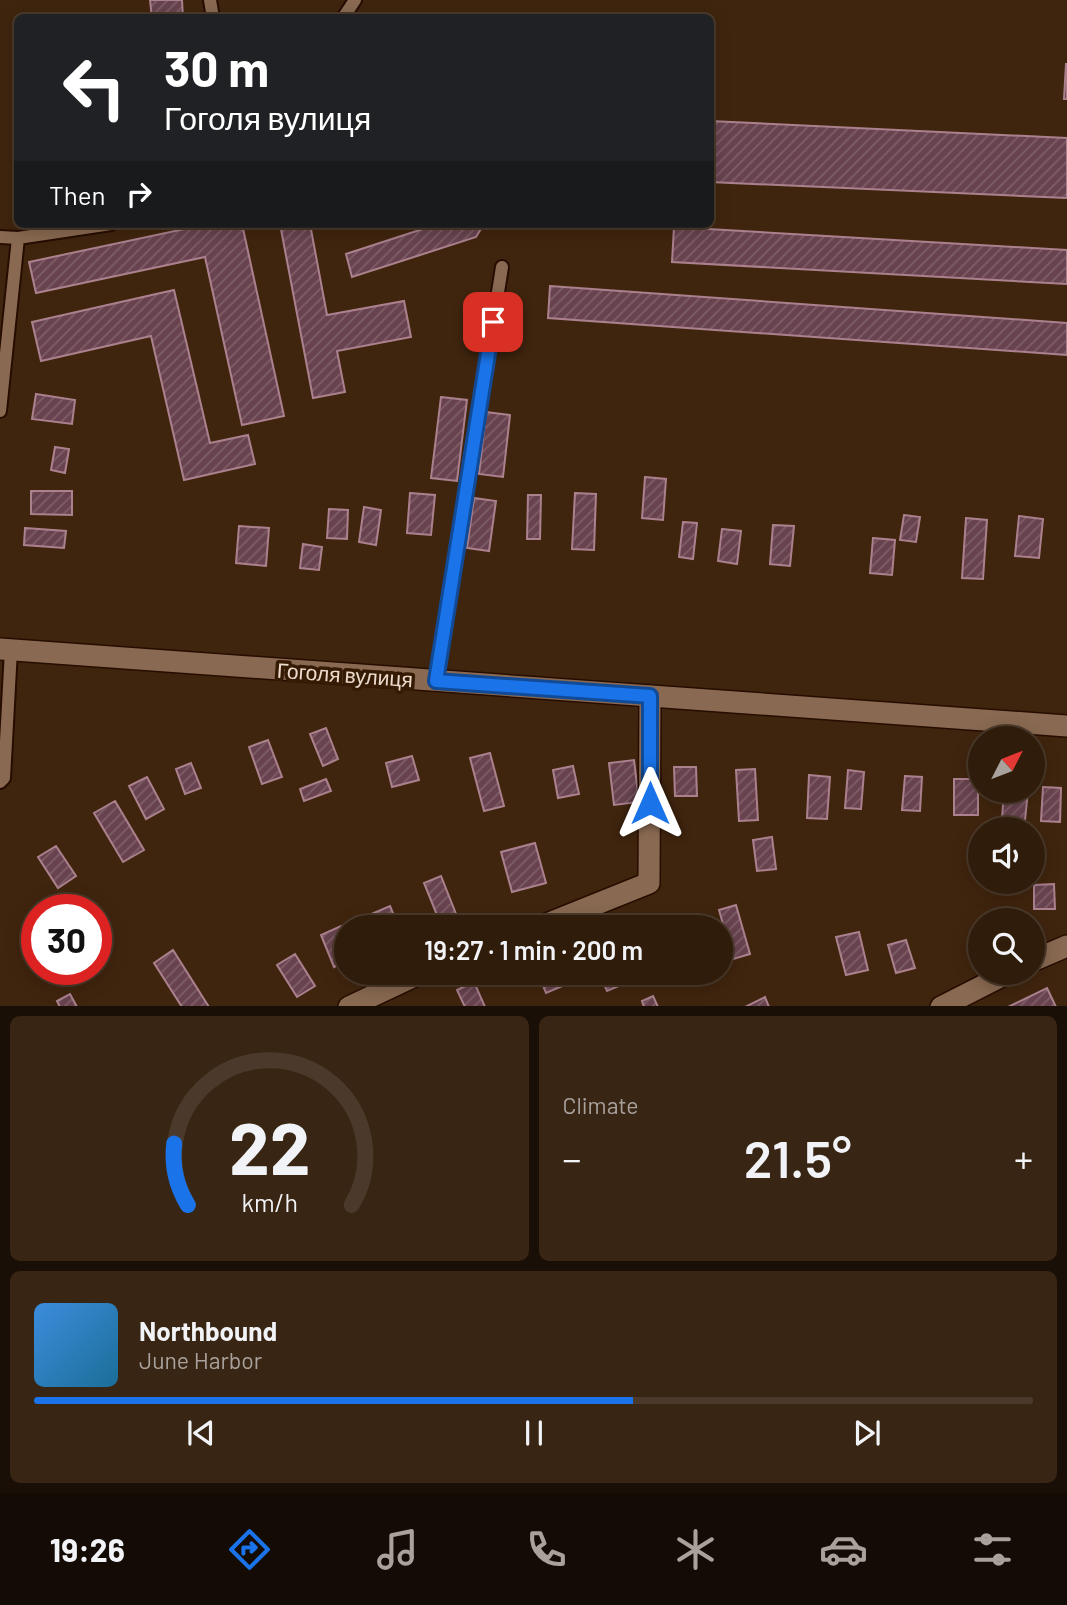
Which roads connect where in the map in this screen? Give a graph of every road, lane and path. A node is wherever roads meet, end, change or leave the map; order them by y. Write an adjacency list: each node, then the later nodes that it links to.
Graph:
1 (84, 228): 3 (lane)
2 (0, 237): 3 (lane)
3 (18, 238): 5 (lane)
4 (502, 267): 7 (lane)
5 (0, 411)
6 (5, 650): 7 (main road, Гоголя вулиця); 10 (lane)
7 (436, 681): 8 (main road, Гоголя вулиця)
8 (650, 696): 9 (main road, Гоголя вулиця); 11 (main road)
9 (1067, 726)
10 (0, 782)
11 (569, 915)
12 (1067, 946): 13 (main road)
13 (1045, 955)
14 (395, 985): 16 (main road)
15 (984, 985): 17 (main road)
16 (349, 1006)
17 (940, 1006)

